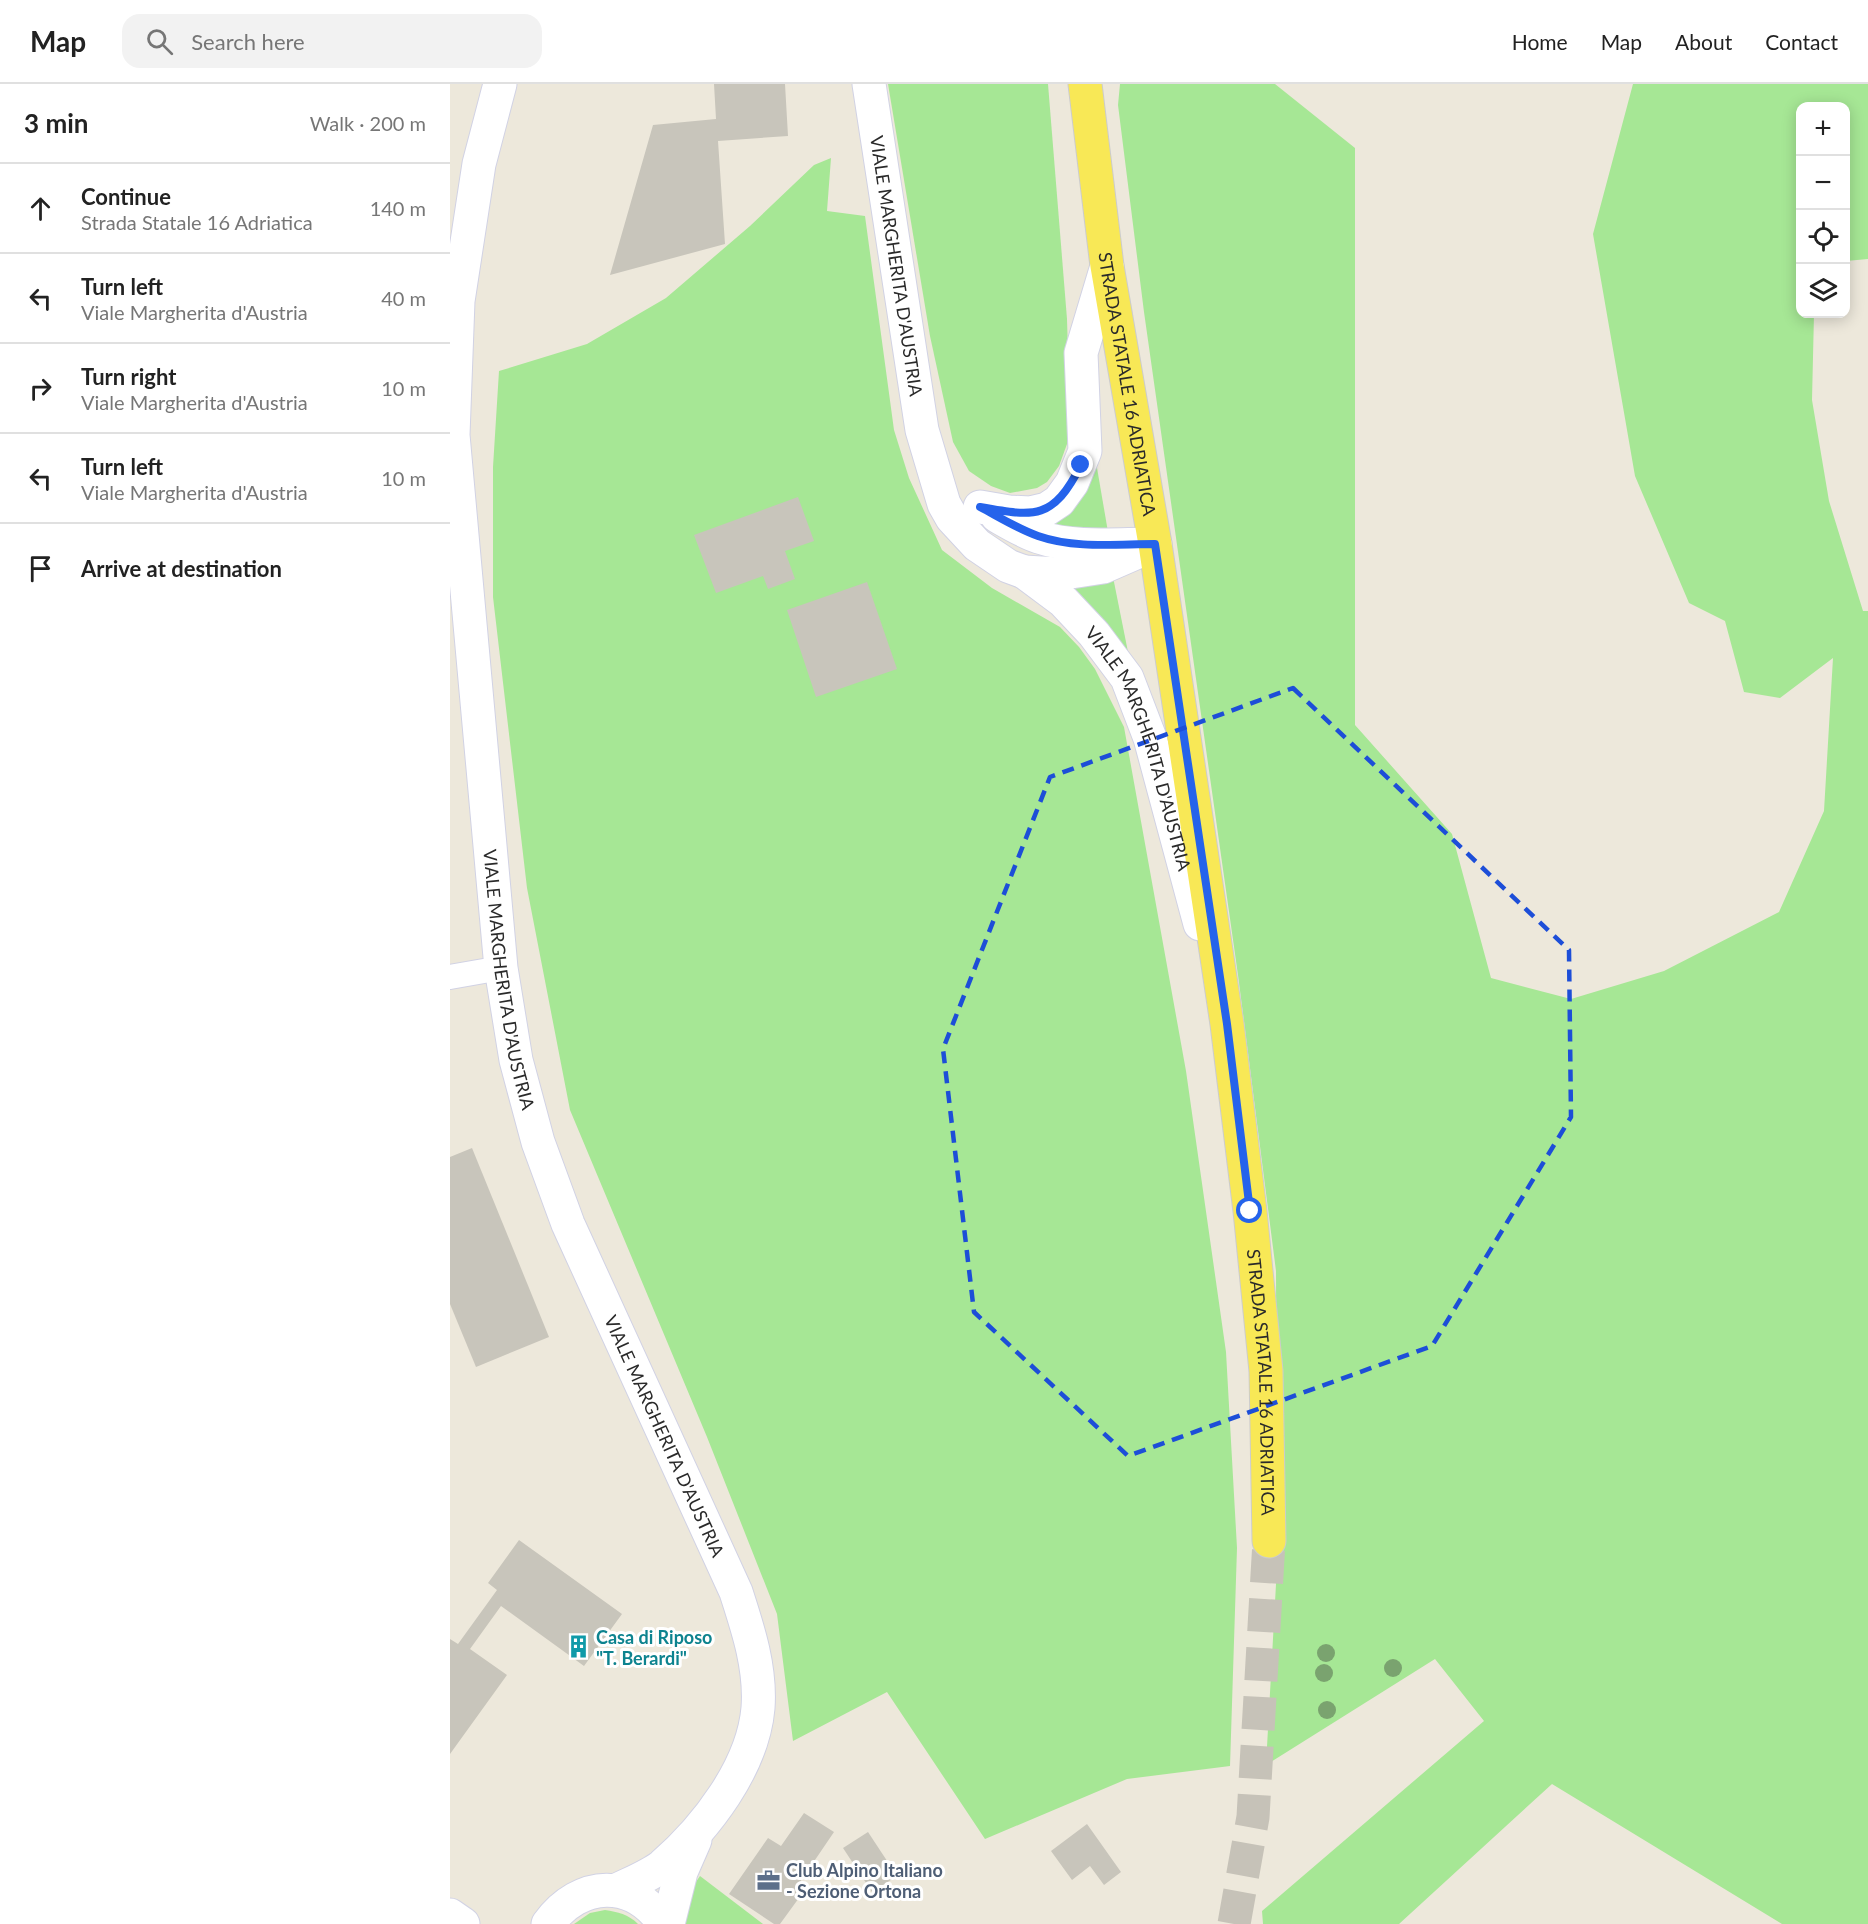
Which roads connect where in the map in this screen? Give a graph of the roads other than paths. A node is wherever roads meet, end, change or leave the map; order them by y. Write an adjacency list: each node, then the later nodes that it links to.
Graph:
1 (500, 84): 9 (main road, VIALE MARGHERITA D'AUSTRIA)
2 (869, 84): 5 (main road, VIALE MARGHERITA D'AUSTRIA)
3 (1085, 84): 4 (main road, STRADA STATALE 16 ADRIATICA)
4 (1107, 266): 6 (main road, VIALE MARGHERITA D'AUSTRIA); 7 (main road, STRADA STATALE 16 ADRIATICA)
5 (927, 449): 6 (main road, VIALE MARGHERITA D'AUSTRIA); 8 (main road, VIALE MARGHERITA D'AUSTRIA)
6 (980, 507): 7 (main road, VIALE MARGHERITA D'AUSTRIA)
7 (1155, 544): 8 (main road, VIALE MARGHERITA D'AUSTRIA); 11 (main road, STRADA STATALE 16 ADRIATICA)
8 (1024, 572): 11 (main road, VIALE MARGHERITA D'AUSTRIA)
9 (501, 968): 10 (street); 13 (main road, VIALE MARGHERITA D'AUSTRIA)
10 (450, 977)
11 (1227, 1024): 12 (main road, STRADA STATALE 16 ADRIATICA)
12 (1269, 1541)
13 (705, 1820): 14 (main road, VIALE MARGHERITA D'AUSTRIA); 16 (main road, VIALE MARGHERITA D'AUSTRIA)
14 (617, 1890): 15 (main road); 16 (main road)
15 (548, 1924)
16 (666, 1924)

